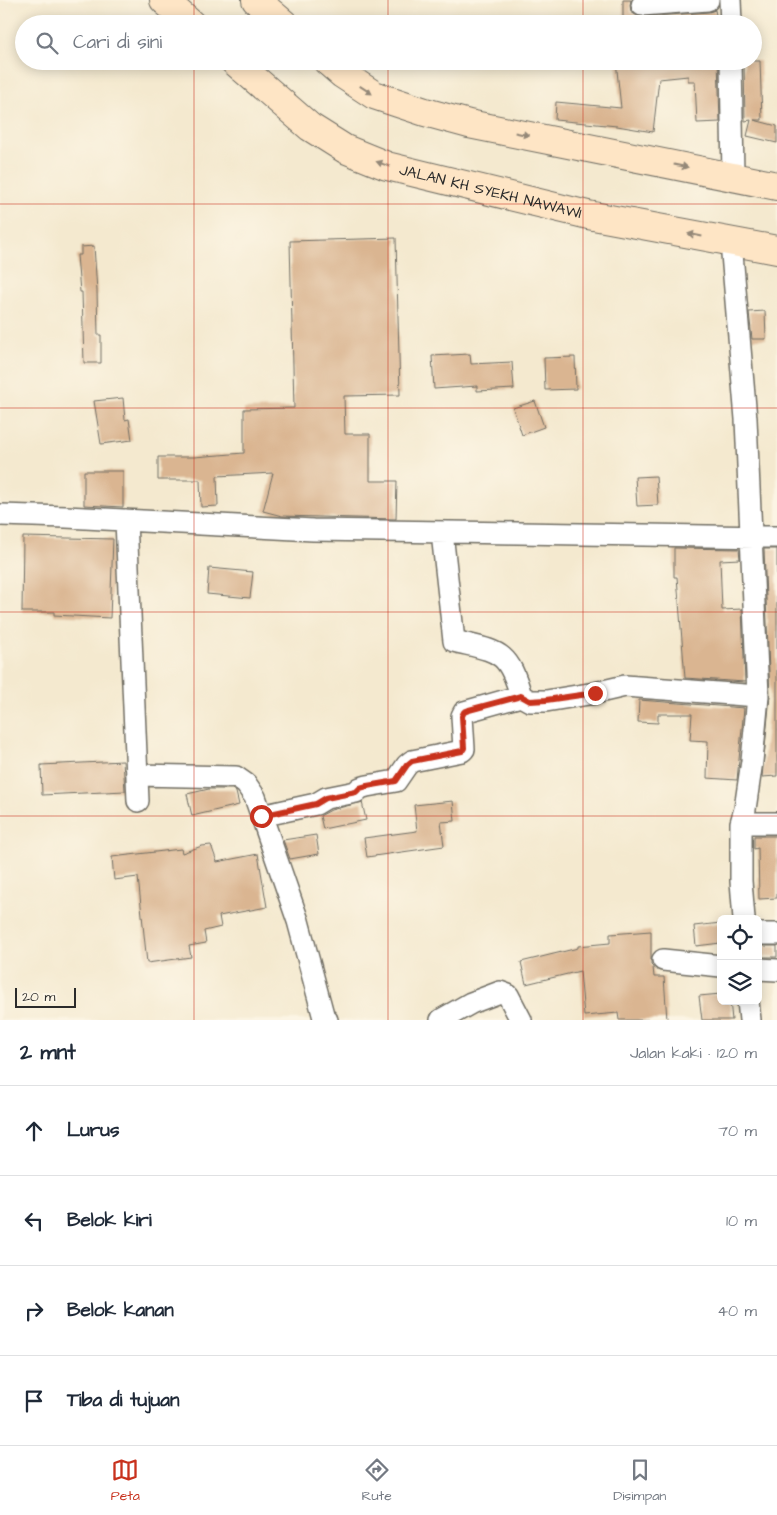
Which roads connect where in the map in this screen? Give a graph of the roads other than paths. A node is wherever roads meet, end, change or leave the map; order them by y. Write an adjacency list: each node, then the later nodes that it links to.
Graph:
1 (164, 0): 6 (main road)
2 (256, 0): 7 (main road)
3 (708, 0): 5 (street)
4 (730, 0): 8 (street)
5 (642, 5)
6 (181, 15)
7 (274, 15)
8 (731, 15)
9 (244, 70): 14 (main road, JALAN KH SYEKH NAWAWI, one-way to 9)
10 (337, 70): 12 (main road, one-way to 12)
11 (731, 70): 12 (street)
12 (733, 176): 13 (main road)
13 (777, 186)
14 (731, 242): 15 (main road, JALAN KH SYEKH NAWAWI); 19 (street)
15 (777, 250)
16 (0, 515): 17 (street)
17 (126, 520): 18 (street); 23 (street)
18 (442, 533): 19 (street); 21 (street)
19 (751, 537): 20 (street); 22 (street)
20 (777, 537)
21 (521, 696): 22 (street); 25 (street)
22 (758, 696): 26 (street)
23 (137, 775): 24 (street); 25 (street)
24 (138, 801)
25 (261, 816): 36 (street)
26 (741, 823): 27 (street); 28 (street)
27 (777, 823)
28 (744, 915)
29 (762, 934): 30 (street)
30 (777, 934)
31 (663, 960): 32 (street)
32 (717, 966)
33 (762, 969): 34 (street)
34 (777, 970)
35 (748, 1005): 39 (street)
36 (327, 1020)
37 (441, 1020): 38 (street)
38 (522, 1020)
39 (750, 1020)

